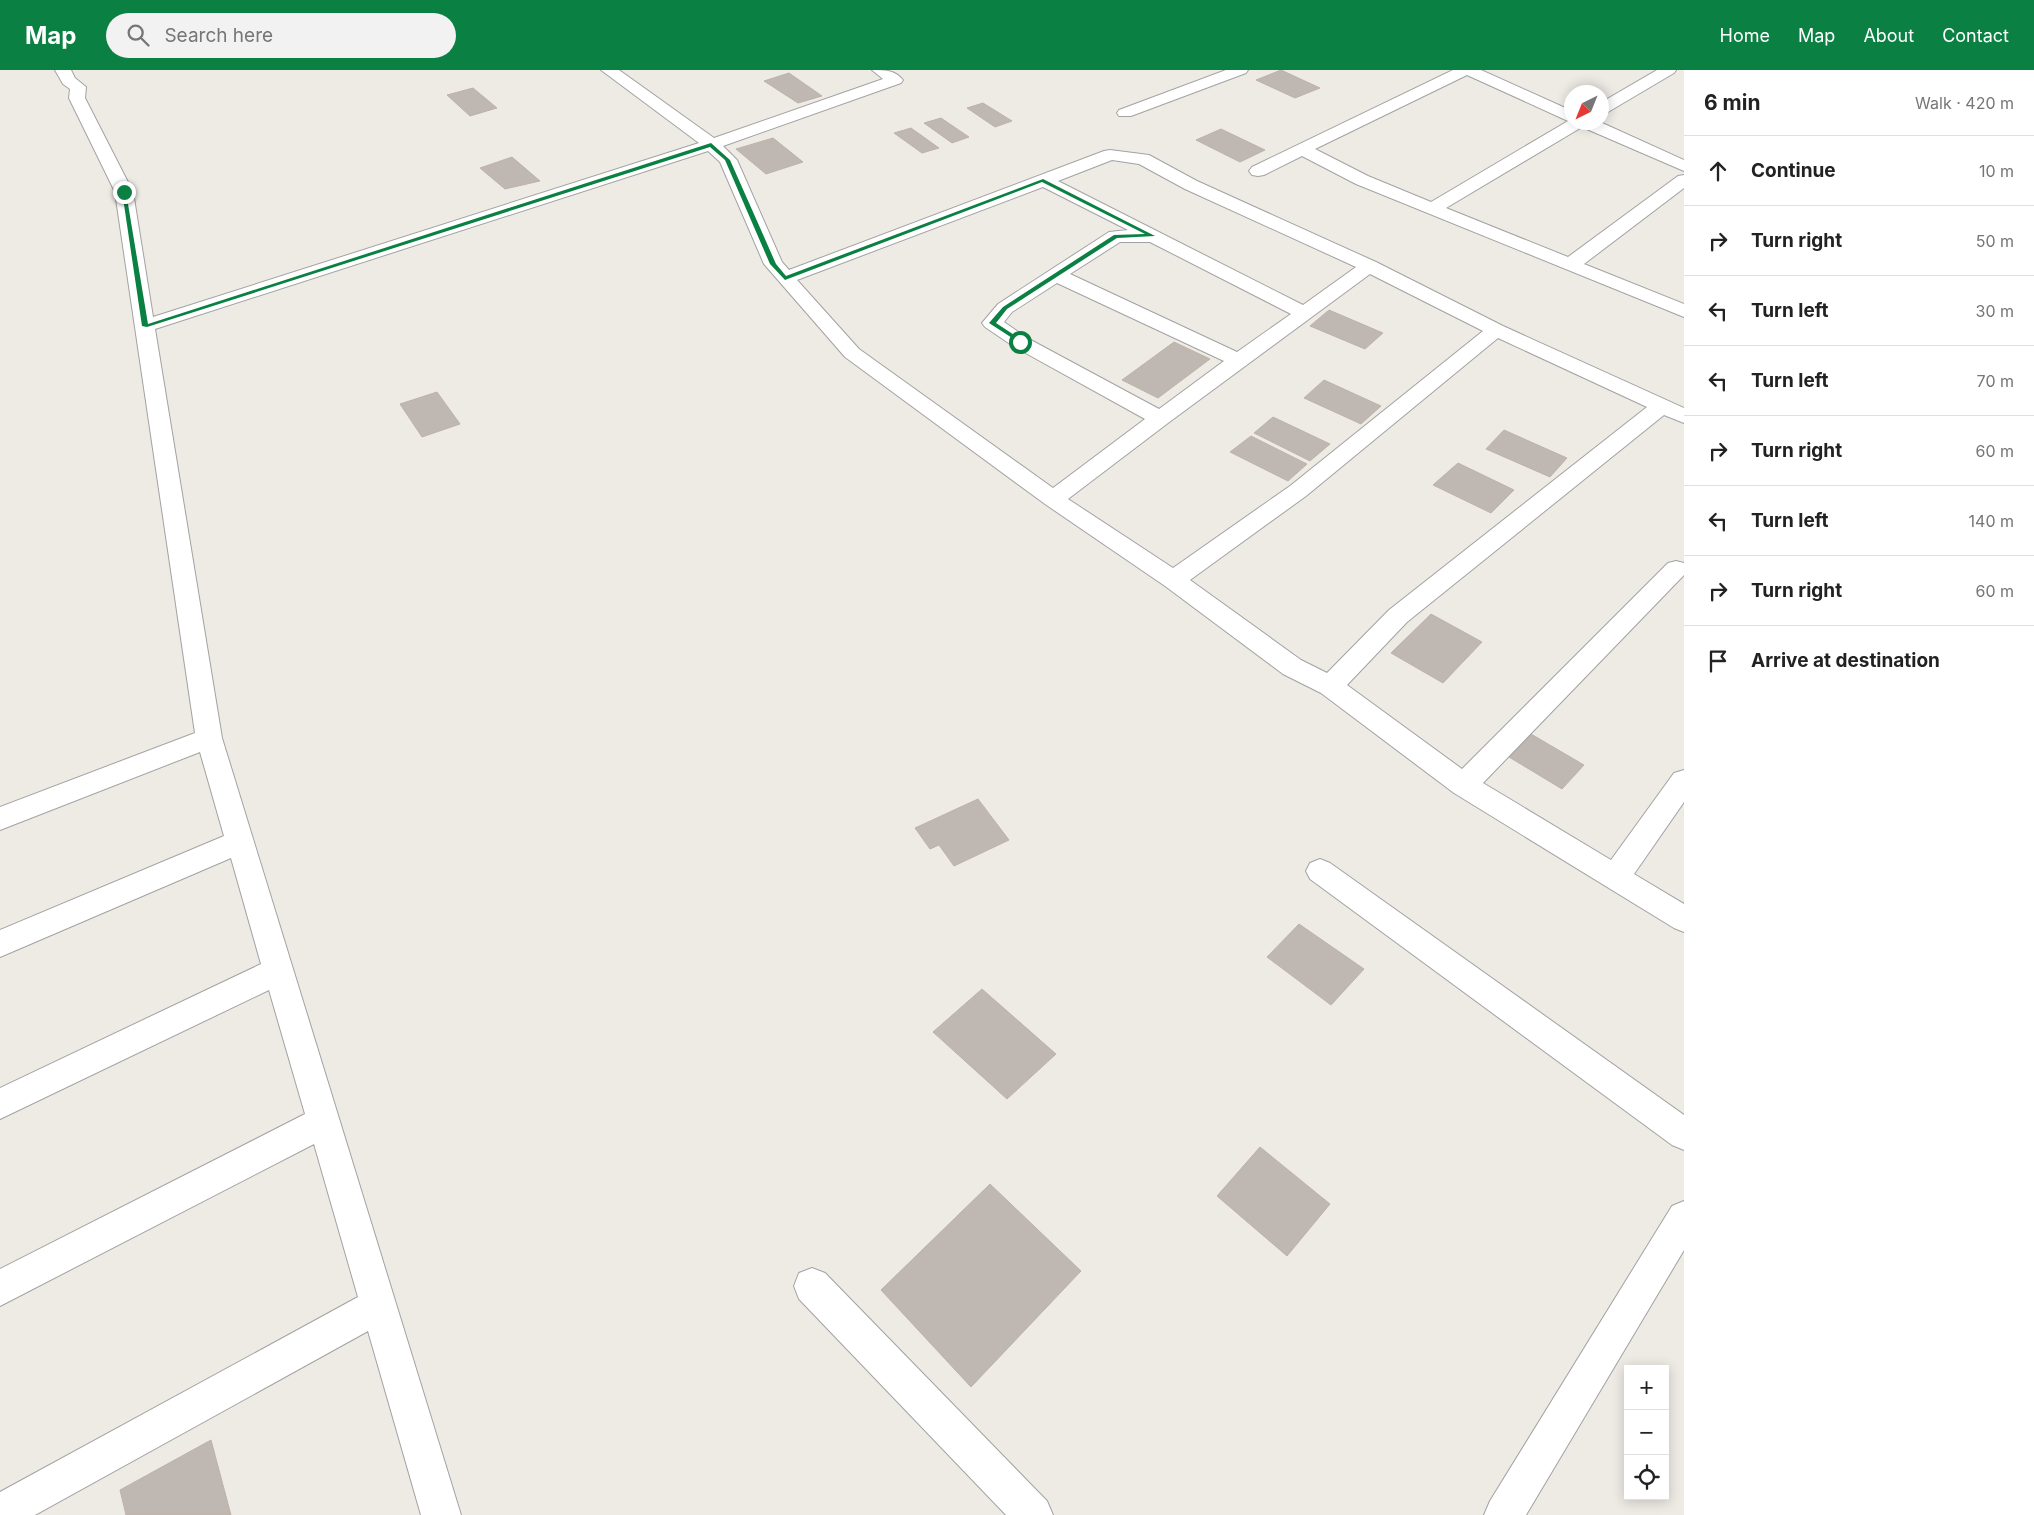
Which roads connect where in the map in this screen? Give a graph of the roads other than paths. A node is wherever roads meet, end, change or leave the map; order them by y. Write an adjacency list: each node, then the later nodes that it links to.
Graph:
1 (63, 70): 26 (street)
2 (609, 70): 12 (street)
3 (880, 70): 12 (street)
4 (1240, 70): 8 (street)
5 (1466, 70): 9 (street); 13 (street)
6 (1668, 70): 7 (street)
7 (1609, 105)
8 (1125, 113)
9 (1564, 113)
10 (1565, 130): 18 (street)
11 (1603, 130): 14 (street)
12 (711, 145): 23 (street); 26 (street)
13 (1302, 150): 15 (street); 18 (street)
14 (1684, 166)
15 (1258, 171)
16 (1043, 180): 19 (street); 21 (street); 23 (street)
17 (1684, 180): 20 (street)
18 (1432, 209): 20 (street)
19 (1152, 236): 22 (street); 25 (street)
20 (1570, 265): 24 (street)
21 (1369, 266): 25 (street); 27 (street)
22 (1056, 275): 28 (street); 31 (street)
23 (785, 278): 32 (street)
24 (1684, 311)
25 (1305, 313): 28 (street)
26 (145, 326): 36 (street)
27 (1496, 330): 29 (street); 34 (street)
28 (1240, 361): 31 (street)
29 (1662, 406): 30 (street); 35 (street)
30 (1684, 416)
31 (1160, 418): 32 (street)
32 (1053, 499): 34 (street)
33 (1676, 569): 38 (street)
34 (1173, 580): 35 (street)
35 (1330, 686): 38 (street)
36 (209, 738): 39 (street); 40 (street)
37 (1684, 781): 42 (street)
38 (1464, 785): 42 (street)
39 (0, 819)
40 (240, 842): 44 (street); 45 (street)
41 (1320, 871): 48 (street)
42 (1615, 877): 43 (street)
43 (1684, 919)
44 (0, 944)
45 (279, 970): 46 (street); 47 (street)
46 (0, 1104)
47 (323, 1122): 51 (street); 52 (street)
48 (1684, 1134)
49 (1684, 1218): 56 (street)
50 (812, 1286): 55 (street)
51 (0, 1288)
52 (378, 1306): 53 (street); 54 (street)
53 (0, 1513)
54 (441, 1515)
55 (1033, 1515)
56 (1504, 1515)

